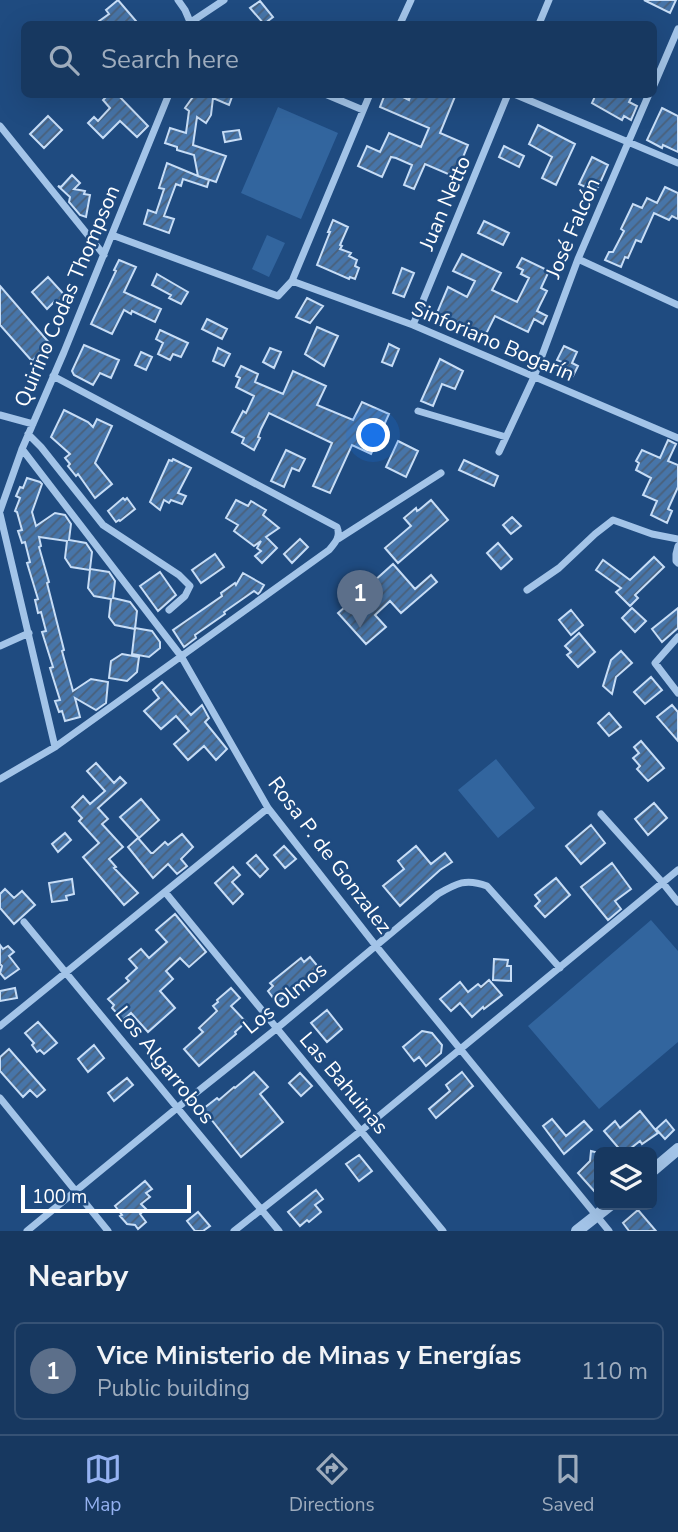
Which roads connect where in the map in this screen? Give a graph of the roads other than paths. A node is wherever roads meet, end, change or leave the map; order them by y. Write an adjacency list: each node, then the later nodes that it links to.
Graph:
1 (178, 0): 5 (street)
2 (225, 0): 6 (street)
3 (411, 0): 7 (street)
4 (549, 0): 8 (street)
5 (190, 21)
6 (194, 21)
7 (401, 21)
8 (540, 21)
9 (678, 29): 10 (street)
10 (657, 76)
11 (167, 98): 21 (street, Quirino Codas Thompson)
12 (334, 98): 17 (street)
13 (368, 98): 17 (street)
14 (506, 98): 26 (street, Juan Netto)
15 (523, 98): 19 (street)
16 (647, 98): 19 (street, José Falcón)
17 (363, 110): 24 (street)
18 (0, 126): 22 (street)
19 (628, 143): 20 (street); 23 (street, José Falcón)
20 (678, 163)
21 (112, 235): 22 (street, Quirino Codas Thompson); 24 (street)
22 (104, 255): 27 (street, Quirino Codas Thompson)
23 (578, 259): 25 (street); 28 (street, José Falcón)
24 (292, 281): 26 (street, Sinforiano Bogarín)
25 (678, 304)
26 (413, 324): 28 (street, Sinforiano Bogarín)
27 (53, 376): 31 (street, Quirino Codas Thompson); 39 (street)
28 (534, 377): 33 (street, José Falcón); 34 (street, Sinforiano Bogarín)
29 (418, 411): 33 (street)
30 (0, 415): 31 (street)
31 (33, 424): 32 (street, Quirino Codas Thompson)
32 (28, 435): 35 (street, Quirino Codas Thompson); 44 (street)
33 (506, 437): 36 (street, José Falcón)
34 (678, 438)
35 (22, 449): 38 (street, Quirino Codas Thompson); 48 (street, Rosa P. de Gonzalez)
36 (499, 453)
37 (441, 474): 39 (street)
38 (0, 512): 45 (street, Quirino Codas Thompson)
39 (338, 539): 48 (street)
40 (678, 539): 43 (street)
41 (678, 546): 42 (street)
42 (678, 563)
43 (527, 590)
44 (169, 610)
45 (29, 633): 47 (street); 50 (street, Quirino Codas Thompson)
46 (678, 637): 49 (street)
47 (0, 646)
48 (181, 656): 50 (street); 52 (street, Rosa P. de Gonzalez)
49 (678, 693)
50 (55, 747): 51 (street)
51 (0, 779)
52 (268, 808): 56 (street); 59 (street, Rosa P. de Gonzalez)
53 (601, 814): 55 (street)
54 (678, 870): 55 (street)
55 (662, 882): 57 (street); 60 (street)
56 (166, 892): 61 (street); 63 (street, Las Bahuinas)
57 (678, 902)
58 (24, 922): 61 (street, Los Algarrobos)
59 (376, 946): 60 (street, Los Olmos); 63 (street, Los Olmos); 64 (street, Rosa P. de Gonzalez)
60 (560, 968): 64 (street)
61 (66, 973): 62 (street); 66 (street, Los Algarrobos)
62 (0, 1026)
63 (276, 1029): 66 (street, Los Olmos); 67 (street, Las Bahuinas)
64 (460, 1049): 67 (street); 73 (street, Rosa P. de Gonzalez)
65 (0, 1098): 70 (street)
66 (177, 1108): 70 (street, Los Olmos); 71 (street, Los Algarrobos)
67 (362, 1130): 71 (street); 78 (street, Las Bahuinas)
68 (678, 1149): 69 (street)
69 (657, 1167)
70 (76, 1192): 74 (street, Los Olmos); 75 (street)
71 (261, 1209): 76 (street); 77 (street, Los Algarrobos)
72 (604, 1210): 73 (street)
73 (597, 1216): 79 (street); 80 (street, Rosa P. de Gonzalez)
74 (27, 1231)
75 (108, 1231)
76 (234, 1231)
77 (279, 1231)
78 (443, 1231)
79 (577, 1231)
80 (609, 1231)

